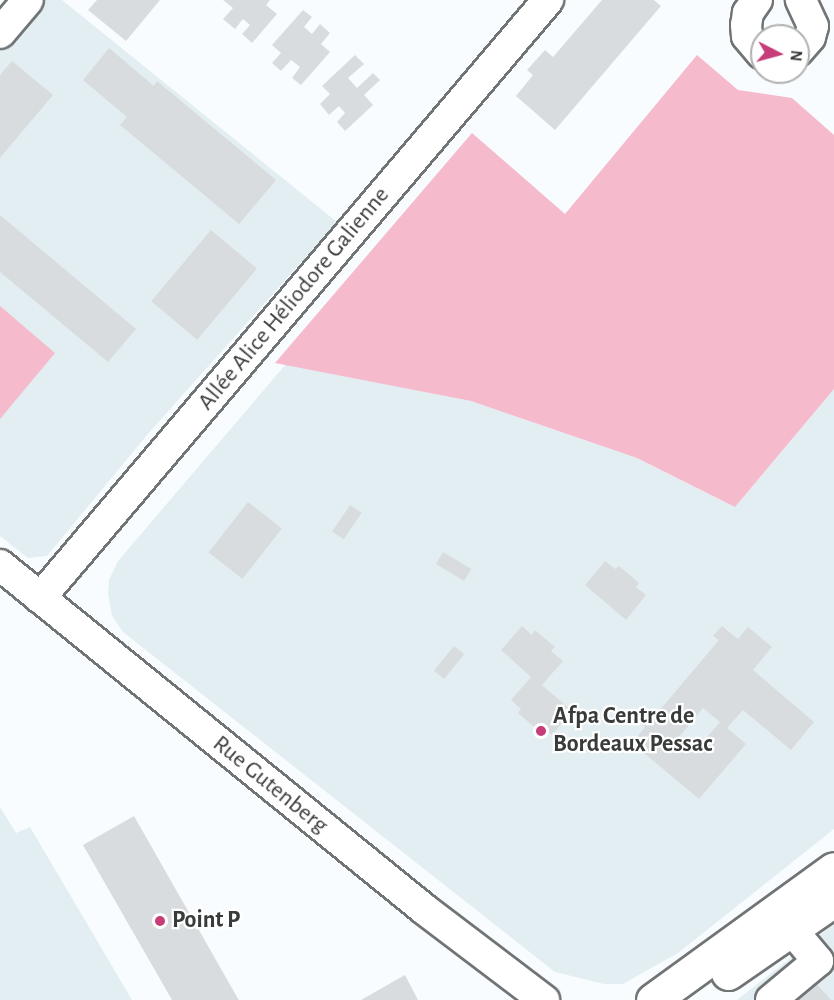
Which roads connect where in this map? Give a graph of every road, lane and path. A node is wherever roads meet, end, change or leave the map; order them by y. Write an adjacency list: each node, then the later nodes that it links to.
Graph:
1 (28, 0): 5 (street)
2 (548, 0): 9 (street, Allée Alice Héliodore Galienne)
3 (801, 0): 6 (street)
4 (754, 1): 7 (street)
5 (0, 33)
6 (810, 38)
7 (750, 40)
8 (0, 565): 9 (street, Rue Gutenberg)
9 (40, 598): 13 (street, Rue Gutenberg)
10 (834, 869): 14 (main road)
11 (834, 900): 12 (main road)
12 (793, 931): 15 (main road); 16 (street)
13 (544, 1000)
14 (653, 1000)
15 (689, 1000)
16 (771, 1000)

